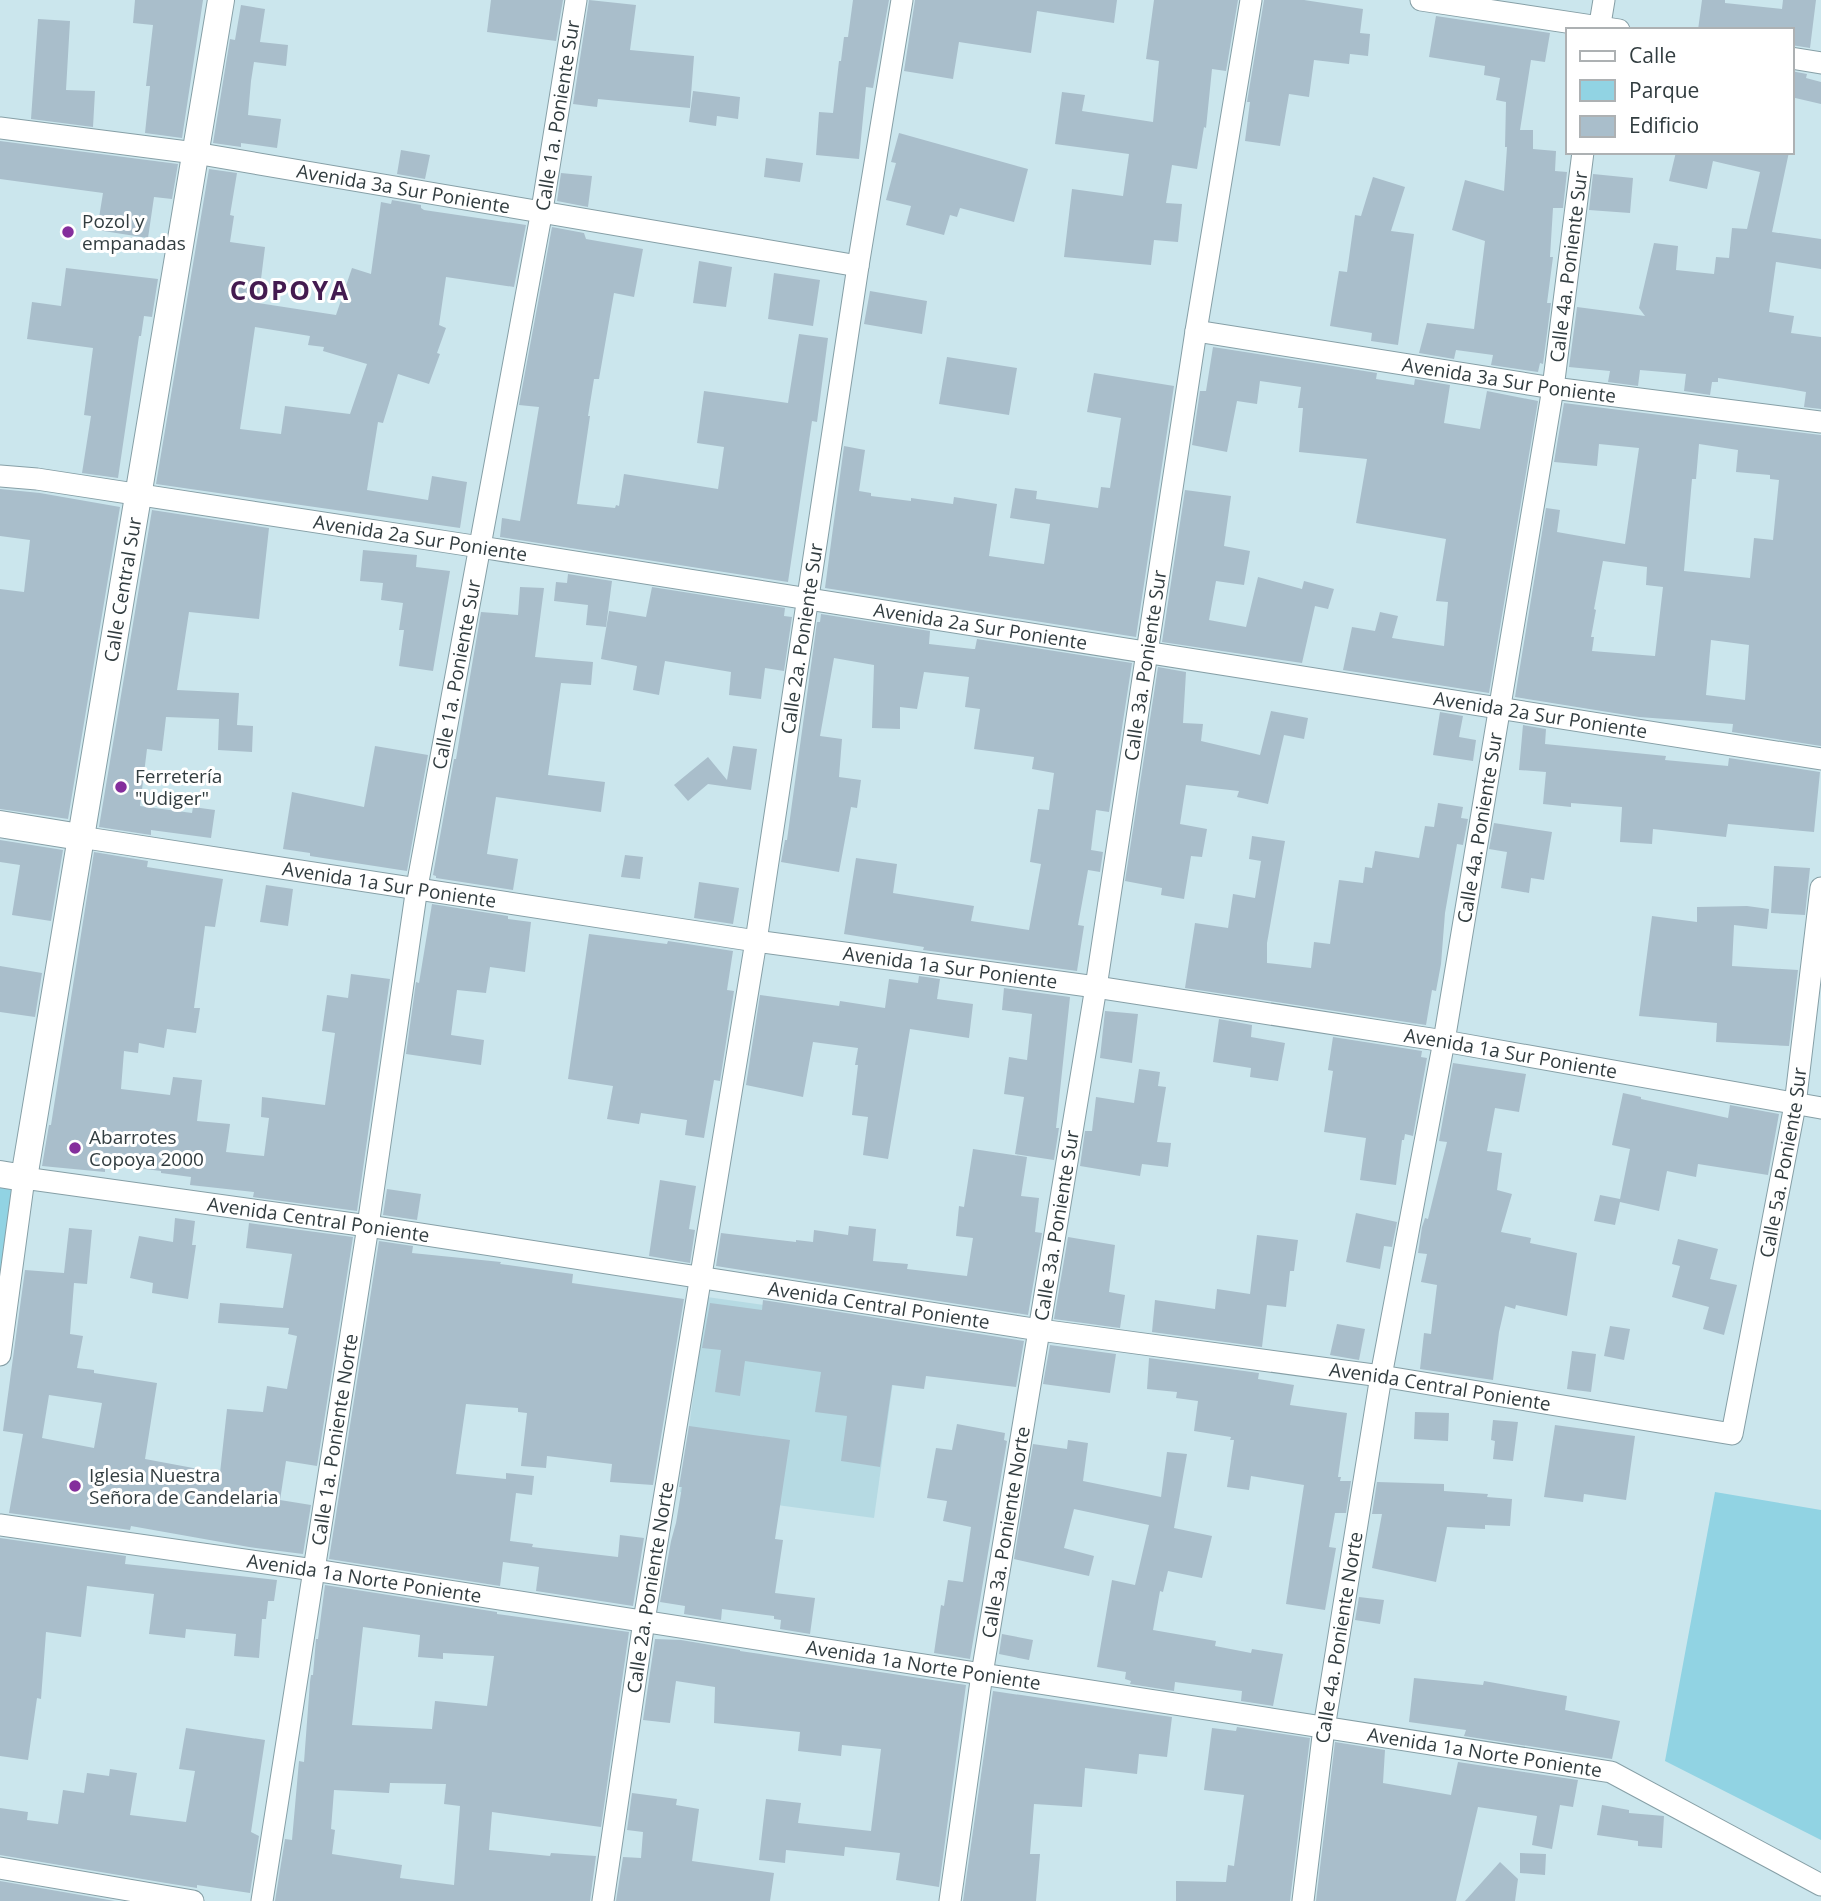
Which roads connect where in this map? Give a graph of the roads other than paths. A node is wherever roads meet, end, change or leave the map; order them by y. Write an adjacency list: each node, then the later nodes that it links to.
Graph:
1 (221, 0): 12 (street, Calle Central Sur)
2 (576, 0): 14 (street, Calle 1a. Poniente Sur)
3 (902, 0): 15 (street, Calle 2a. Poniente Sur)
4 (1251, 0): 16 (street, Calle 3a. Poniente Sur)
5 (1421, 0): 7 (street)
6 (1604, 0): 8 (street)
7 (1600, 28)
8 (1606, 28)
9 (1793, 58): 10 (street)
10 (1821, 63)
11 (0, 128): 12 (street, Avenida 3a Sur Poniente)
12 (195, 153): 14 (street, Avenida 3a Sur Poniente); 20 (street, Calle Central Sur)
13 (1583, 154): 17 (street, Calle 4a. Poniente Sur)
14 (542, 210): 15 (street, Avenida 3a Sur Poniente); 21 (street, Calle 1a. Poniente Sur)
15 (858, 265): 22 (street, Calle 2a. Poniente Sur)
16 (1196, 331): 17 (street, Avenida 3a Sur Poniente); 23 (street, Calle 3a. Poniente Sur)
17 (1553, 388): 18 (street, Avenida 3a Sur Poniente); 24 (street, Calle 4a. Poniente Sur)
18 (1821, 422)
19 (0, 476): 20 (street, Avenida 2a Sur Poniente)
20 (140, 496): 21 (street, Avenida 2a Sur Poniente); 27 (street, Calle Central Sur)
21 (480, 547): 22 (street, Avenida 2a Sur Poniente); 28 (street, Calle 1a. Poniente Sur)
22 (808, 599): 23 (street, Avenida 2a Sur Poniente); 30 (street, Calle 2a. Poniente Sur)
23 (1147, 652): 24 (street, Avenida 2a Sur Poniente); 31 (street, Calle 3a. Poniente Sur)
24 (1499, 708): 25 (street, Avenida 2a Sur Poniente); 32 (street, Calle 4a. Poniente Sur)
25 (1821, 760)
26 (0, 824): 27 (street)
27 (80, 837): 28 (street, Avenida 1a Sur Poniente); 35 (street, Calle Central Sur)
28 (417, 887): 30 (street, Avenida 1a Sur Poniente); 36 (street, Calle 1a. Poniente Sur)
29 (1821, 888): 33 (street, Calle 5a. Poniente Sur)
30 (756, 941): 31 (street, Avenida 1a Sur Poniente); 37 (street, Calle 2a. Poniente Sur)
31 (1096, 987): 32 (street, Avenida 1a Sur Poniente); 38 (street, Calle 3a. Poniente Sur)
32 (1444, 1041): 33 (street, Avenida 1a Sur Poniente); 40 (street, Calle 4a. Poniente Sur)
33 (1796, 1105): 34 (street, Avenida 1a Sur Poniente); 41 (street, Calle 5a. Poniente Sur)
34 (1821, 1108)
35 (12, 1176): 36 (street, Avenida Central Poniente); 39 (street)
36 (368, 1226): 37 (street, Avenida Central Poniente); 43 (street, Calle 1a. Poniente Norte)
37 (701, 1276): 38 (street, Avenida Central Poniente); 44 (street, Calle 2a. Poniente Norte)
38 (1040, 1330): 40 (street, Avenida Central Poniente); 45 (street, Calle 3a. Poniente Norte)
39 (0, 1355)
40 (1381, 1376): 41 (street, Avenida Central Poniente); 46 (street, Calle 4a. Poniente Norte)
41 (1732, 1434)
42 (0, 1525): 43 (street, Avenida 1a Norte Poniente)
43 (314, 1570): 44 (street, Avenida 1a Norte Poniente); 50 (street, Calle 1a. Poniente Norte)
44 (644, 1621): 45 (street, Avenida 1a Norte Poniente); 51 (street, Calle 2a. Poniente Norte)
45 (982, 1674): 46 (street, Avenida 1a Norte Poniente); 52 (street, Calle 3a. Poniente Norte)
46 (1324, 1728): 48 (street, Avenida 1a Norte Poniente); 53 (street, Calle 4a. Poniente Norte)
47 (0, 1868): 49 (street)
48 (1821, 1885)
49 (193, 1901)
50 (262, 1901)
51 (603, 1901)
52 (950, 1901)
53 (1303, 1901)

